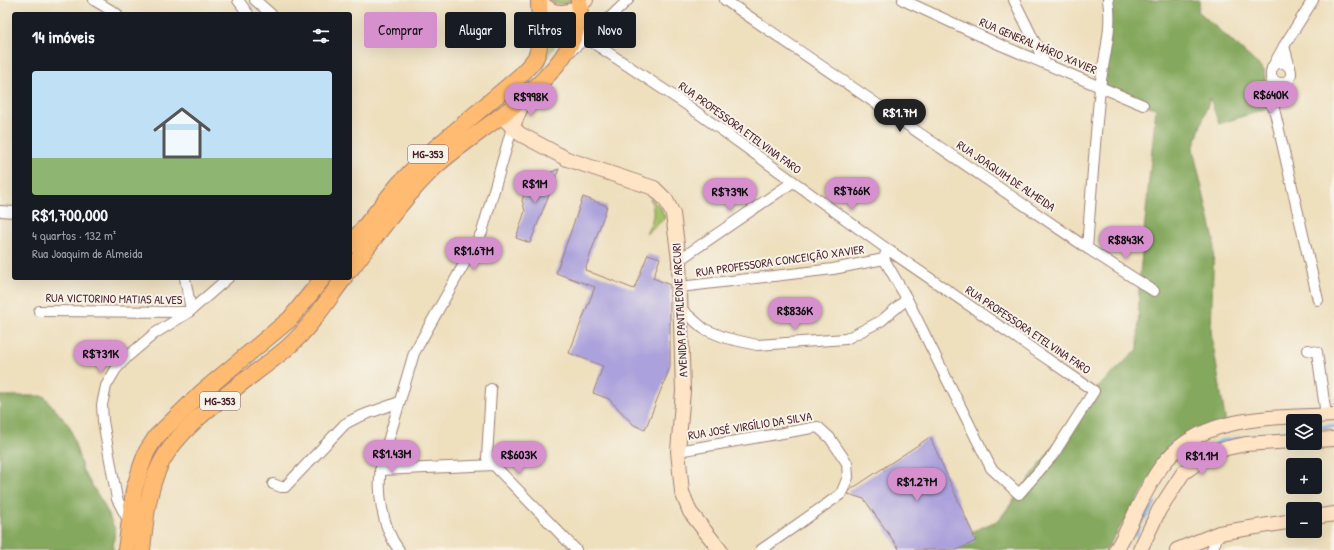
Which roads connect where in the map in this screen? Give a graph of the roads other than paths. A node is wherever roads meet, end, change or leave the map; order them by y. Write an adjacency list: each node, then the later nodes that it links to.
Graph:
1 (94, 0): 12 (street)
2 (238, 0): 13 (street)
3 (255, 0): 14 (street)
4 (628, 0): 15 (street)
5 (726, 0): 31 (street, RUA JOAQUIM DE ALMEIDA)
6 (903, 0): 17 (street, RUA GENERAL MÁRIO XAVIER)
7 (1014, 0): 17 (street)
8 (1108, 0): 21 (street)
9 (1313, 0): 16 (street)
10 (582, 2): 11 (street); 15 (main road, MG-353)
11 (539, 3): 25 (main road); 30 (main road, MG-353)
12 (114, 12)
13 (247, 12)
14 (269, 12)
15 (582, 35): 22 (main road, MG-353); 27 (street, RUA PROFESSORA ETELVINA FARO)
16 (1284, 46): 18 (street); 19 (street)
17 (1045, 63): 21 (street, RUA GENERAL MÁRIO XAVIER)
18 (1290, 68): 19 (street); 20 (street)
19 (1272, 73): 20 (street); 23 (street)
20 (1289, 80): 23 (street)
21 (1100, 87): 24 (street, RUA GENERAL MÁRIO XAVIER); 31 (street)
22 (526, 96): 25 (main road, MG-353); 26 (street)
23 (1273, 104): 42 (street)
24 (1143, 105)
25 (501, 116): 26 (street, AVENIDA PANTALEONE ARCURI); 34 (main road, MG-353)
26 (512, 128): 33 (street, AVENIDA PANTALEONE ARCURI); 48 (street)
27 (793, 182): 32 (street, RUA PROFESSORA ETELVINA FARO); 33 (street)
28 (0, 211): 29 (street)
29 (12, 212)
30 (352, 243)
31 (1087, 248): 40 (street, RUA JOAQUIM DE ALMEIDA)
32 (885, 254): 39 (street, RUA PROFESSORA CONCEIÇÃO XAVIER); 41 (street, RUA PROFESSORA ETELVINA FARO); 41 (street, RUA PROFESSORA ETELVINA FARO)
33 (679, 260): 39 (street, AVENIDA PANTALEONE ARCURI)
34 (352, 267)
35 (186, 280): 45 (street)
36 (226, 280): 45 (street)
37 (321, 280): 59 (main road, MG-353)
38 (343, 280): 64 (main road, MG-353)
39 (680, 287): 43 (street, AVENIDA PANTALEONE ARCURI)
40 (1154, 291)
41 (907, 299): 43 (street)
42 (1318, 300)
43 (681, 309): 53 (street, AVENIDA PANTALEONE ARCURI)
44 (38, 311): 45 (street, RUA VICTORINO MATIAS ALVES)
45 (190, 311): 59 (street)
46 (1308, 350): 49 (street)
47 (492, 389): 54 (street)
48 (399, 402): 55 (street); 56 (street)
49 (1330, 415): 62 (street)
50 (1334, 438): 51 (street)
51 (1322, 439)
52 (1286, 441): 70 (street)
53 (678, 451): 67 (street, AVENIDA PANTALEONE ARCURI); 68 (street, RUA JOSÉ VIRGÍLIO DA SILVA)
54 (495, 466): 55 (street); 66 (street)
55 (380, 470): 65 (street)
56 (274, 484)
57 (1334, 514): 58 (street)
58 (1322, 516)
59 (129, 522): 63 (main road, MG-353)
60 (1286, 522): 61 (street)
61 (1219, 533): 71 (street); 72 (street)
62 (1116, 549): 69 (street)
63 (126, 550)
64 (142, 550)
65 (399, 550)
66 (576, 550)
67 (720, 550)
68 (761, 550)
69 (1131, 550)
70 (1140, 550)
71 (1177, 550)
72 (1212, 550)

